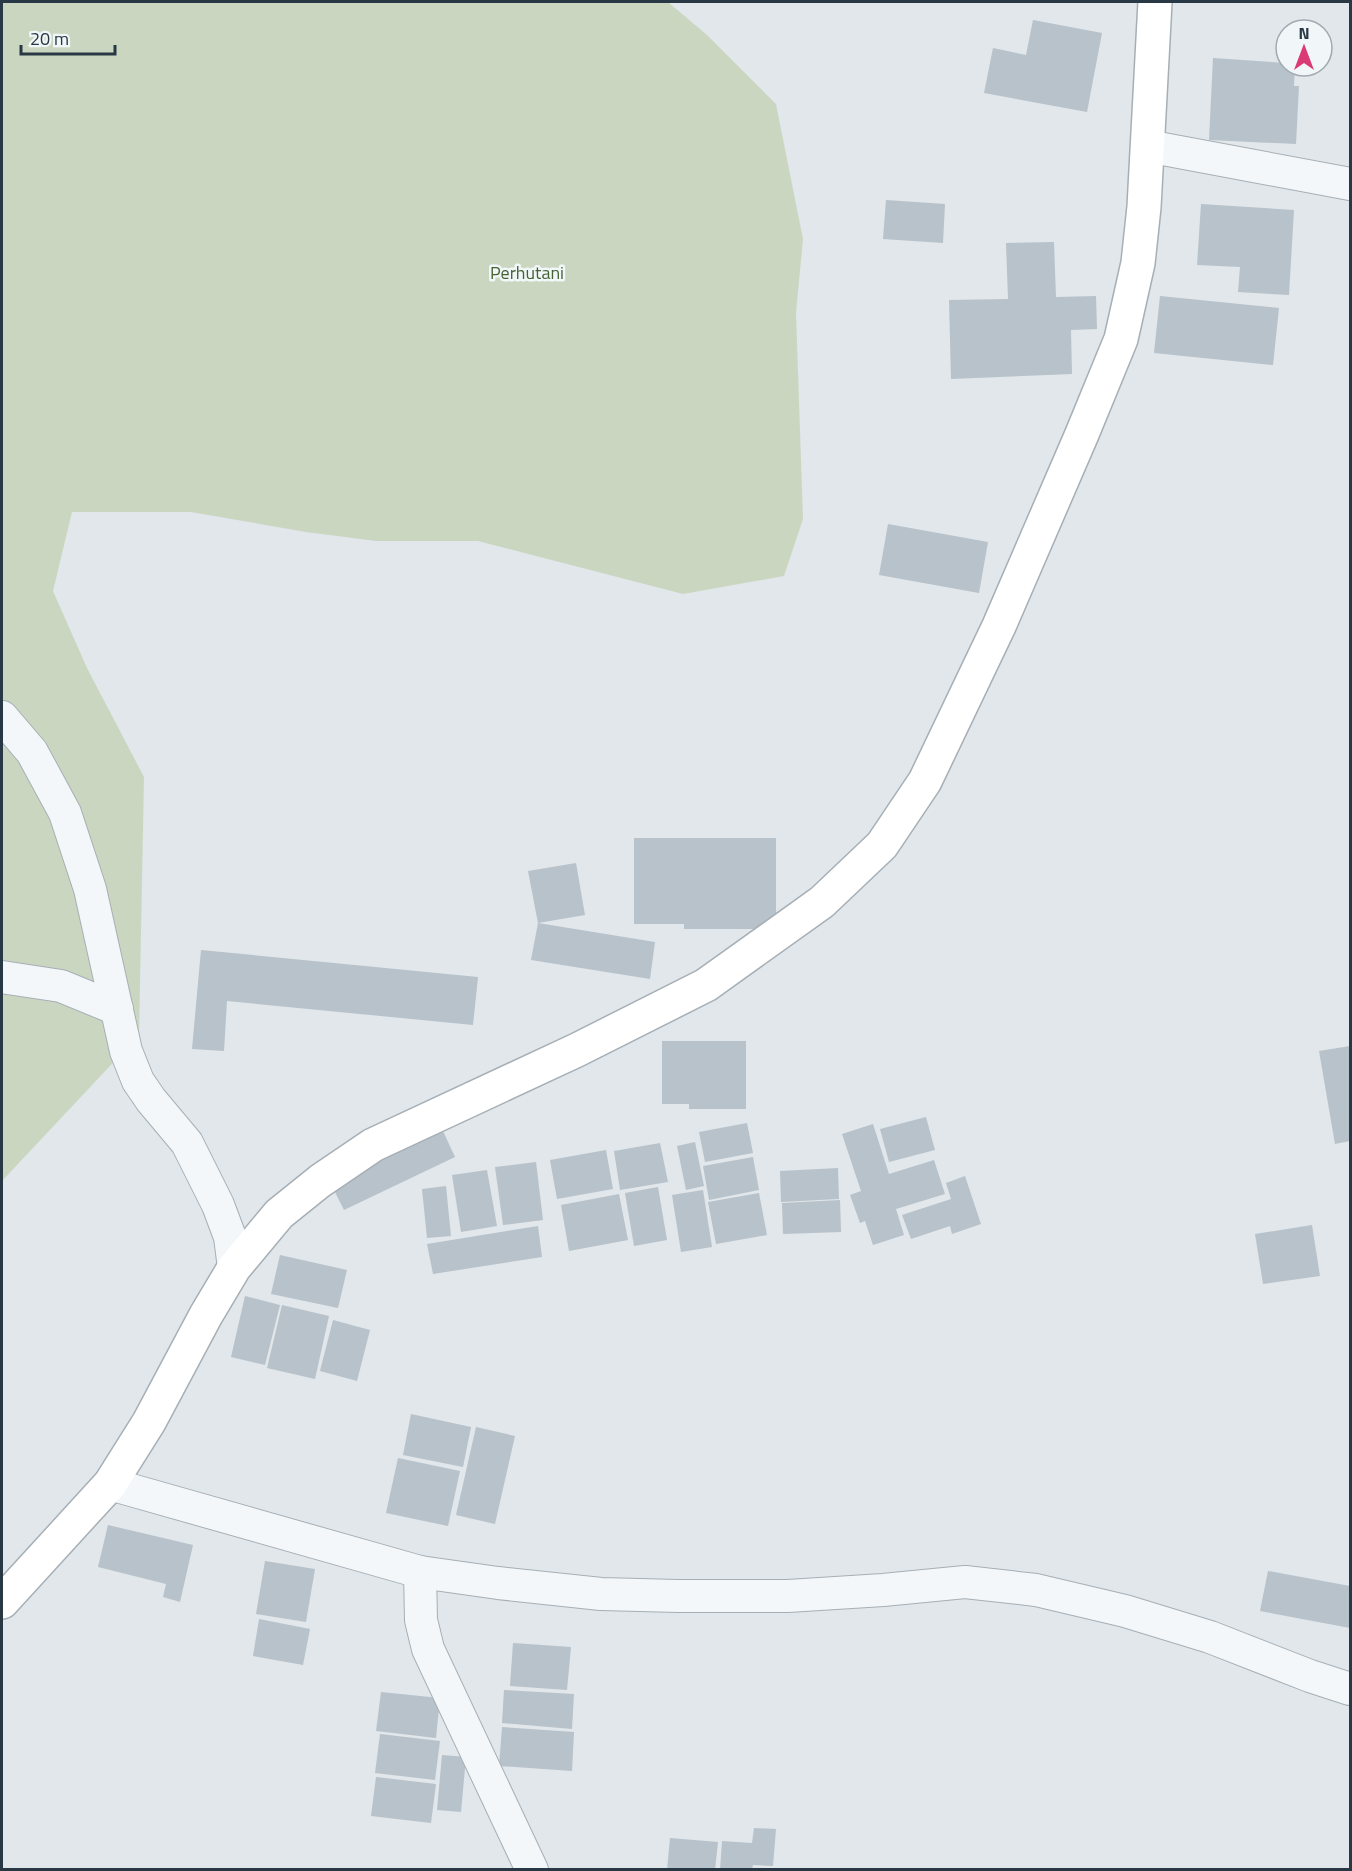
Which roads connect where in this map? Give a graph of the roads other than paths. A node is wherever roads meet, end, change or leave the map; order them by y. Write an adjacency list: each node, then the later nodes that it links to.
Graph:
1 (1155, 2): 2 (street)
2 (1147, 146): 3 (street); 7 (street)
3 (1350, 184)
4 (2, 717): 6 (street)
5 (2, 977): 6 (street)
6 (117, 1009): 7 (street)
7 (234, 1268): 8 (street)
8 (110, 1484): 9 (street); 10 (street)
9 (420, 1572): 11 (street); 12 (street)
10 (2, 1602)
11 (1350, 1689)
12 (532, 1869)

